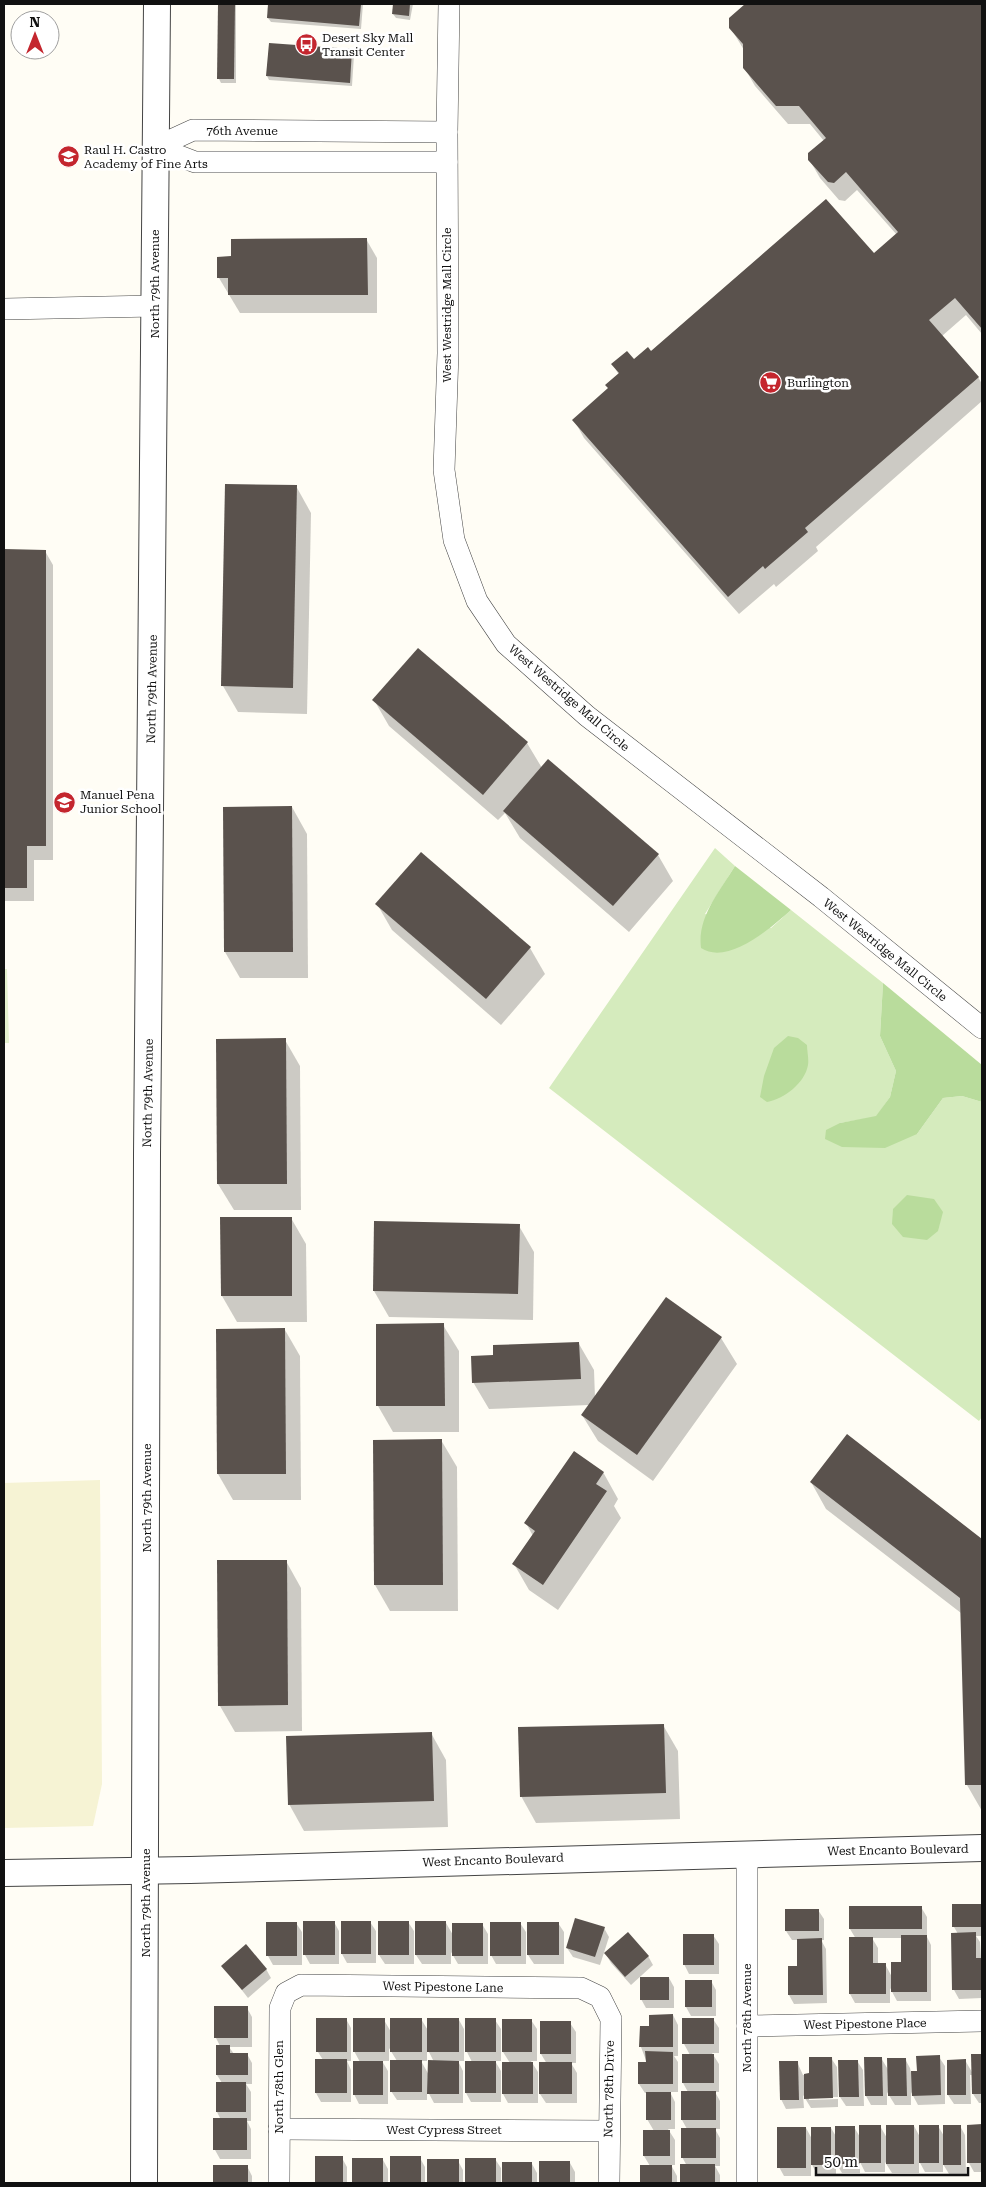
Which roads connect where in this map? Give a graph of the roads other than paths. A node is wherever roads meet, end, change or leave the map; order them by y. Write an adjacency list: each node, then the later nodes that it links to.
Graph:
1 (157, 4): 3 (street, North 79th Avenue)
2 (450, 4): 4 (street, West Westridge Mall Circle)
3 (156, 147): 4 (street); 4 (street, 76th Avenue); 5 (street, North 79th Avenue)
4 (447, 148): 7 (street, West Westridge Mall Circle)
5 (155, 306): 6 (street); 10 (street, North 79th Avenue)
6 (4, 309)
7 (982, 1028)
8 (982, 1848): 9 (street, West Encanto Boulevard)
9 (747, 1853): 10 (street, West Encanto Boulevard); 15 (street, North 78th Avenue)
10 (146, 1870): 11 (street, West Encanto Boulevard); 18 (street, North 79th Avenue)
11 (4, 1873)
12 (286, 1993): 13 (street, West Pipestone Lane); 16 (street, North 78th Glen)
13 (600, 1997): 17 (street, North 78th Drive)
14 (982, 2022): 15 (street, West Pipestone Place)
15 (747, 2026): 21 (street, North 78th Avenue)
16 (279, 2129): 17 (street, West Cypress Street); 19 (street, North 78th Glen)
17 (609, 2131): 20 (street, North 78th Drive)
18 (144, 2183)
19 (279, 2183)
20 (608, 2183)
21 (747, 2183)

